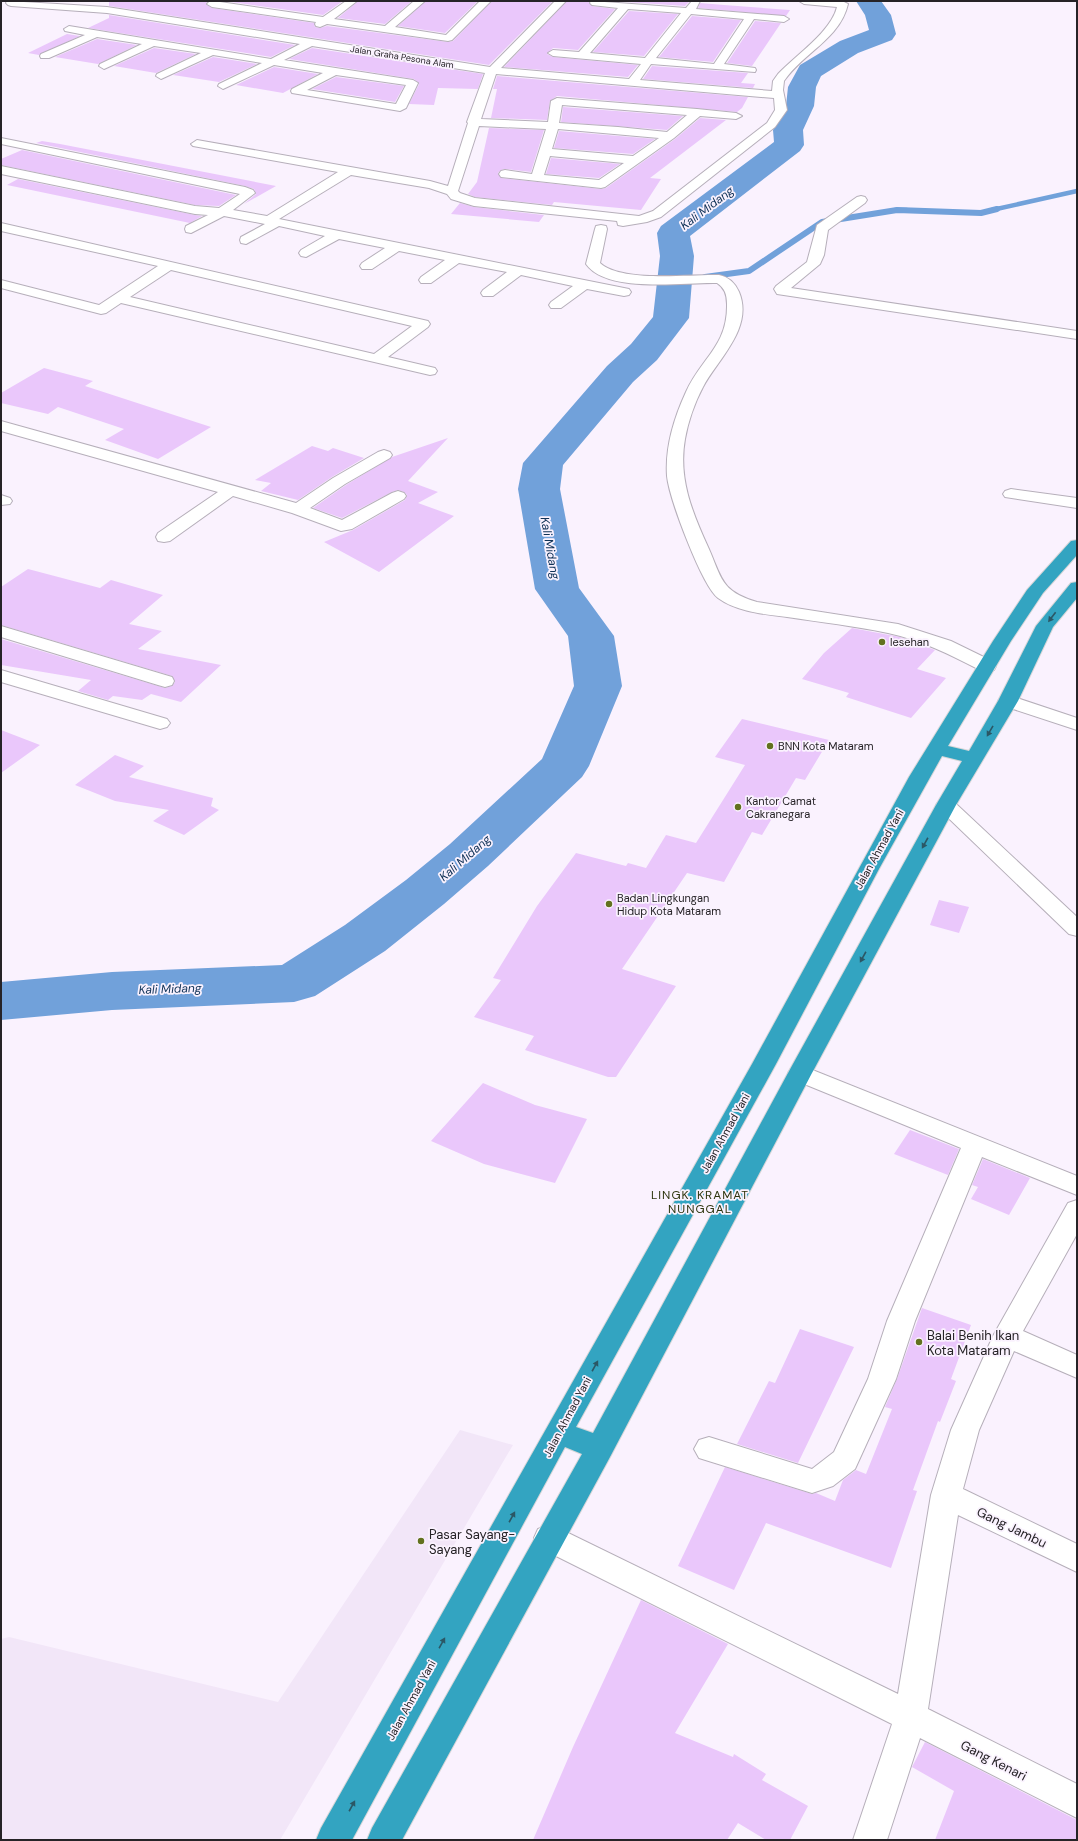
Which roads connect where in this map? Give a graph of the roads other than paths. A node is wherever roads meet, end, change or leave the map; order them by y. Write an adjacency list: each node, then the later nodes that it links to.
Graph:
1 (16, 1): 15 (street, Jalan Graha Pesona Alam)
2 (75, 1): 15 (street)
3 (216, 1): 17 (street)
4 (352, 1): 21 (street)
5 (420, 1): 23 (street)
6 (486, 1): 23 (street)
7 (561, 1): 38 (street)
8 (697, 1): 16 (street)
9 (804, 1): 11 (street)
10 (595, 3): 14 (street)
11 (842, 3): 43 (street)
12 (274, 4): 17 (street)
13 (141, 5): 18 (street)
14 (625, 6): 16 (street); 30 (street)
15 (65, 7): 18 (street, Jalan Graha Pesona Alam)
16 (689, 11): 19 (street); 32 (street)
17 (264, 12): 21 (street)
18 (128, 14): 25 (street, Jalan Graha Pesona Alam)
19 (750, 16): 20 (street); 35 (street)
20 (784, 19)
21 (326, 21): 23 (street); 25 (street)
22 (68, 29): 24 (street)
23 (387, 29)
24 (97, 33): 26 (street); 31 (street)
25 (290, 39): 27 (street, Jalan Graha Pesona Alam)
26 (154, 42): 28 (street); 34 (street)
27 (312, 42): 33 (street); 38 (street, Jalan Graha Pesona Alam)
28 (212, 52): 33 (street); 39 (street)
29 (553, 52): 30 (street)
30 (582, 55): 32 (street)
31 (45, 56)
32 (648, 60): 35 (street); 40 (street)
33 (273, 62): 37 (street); 41 (street)
34 (104, 66)
35 (717, 67): 36 (street)
36 (751, 70)
37 (335, 71): 37 (street)
38 (492, 71): 40 (street, Jalan Graha Pesona Alam); 47 (street)
39 (161, 76)
40 (632, 82): 43 (street, Jalan Graha Pesona Alam)
41 (223, 86)
42 (558, 89): 44 (street)
43 (778, 95): 65 (street)
44 (557, 101): 45 (street); 48 (street)
45 (697, 112): 46 (street); 49 (street)
46 (736, 116)
47 (473, 122): 48 (street); 59 (street)
48 (553, 126): 49 (street); 52 (street)
49 (670, 136): 53 (street)
50 (1, 141): 62 (street)
51 (197, 144): 55 (street)
52 (545, 152): 53 (street); 57 (street)
53 (636, 160): 58 (street)
54 (1, 170): 62 (street)
55 (349, 171): 59 (street); 64 (street)
56 (505, 174): 57 (street)
57 (537, 178): 58 (street)
58 (601, 184): 60 (street)
59 (452, 191): 63 (street)
60 (586, 195)
61 (861, 200): 84 (street)
62 (222, 212): 64 (street); 67 (street)
63 (575, 213): 65 (street); 68 (street)
64 (275, 219): 69 (street); 70 (street)
65 (637, 219): 68 (street)
66 (1, 226): 74 (street)
67 (191, 229)
68 (601, 229): 98 (street)
69 (337, 234): 71 (street); 72 (street)
70 (246, 240)
71 (397, 246): 73 (street); 75 (street)
72 (306, 253)
73 (457, 258): 76 (street); 77 (street)
74 (169, 265): 82 (street); 85 (street)
75 (367, 266)
76 (519, 270): 79 (street); 81 (street)
77 (426, 280)
78 (1, 284): 82 (street)
79 (584, 284): 80 (street); 83 (street)
80 (626, 292)
81 (488, 293)
82 (119, 298): 85 (street)
83 (556, 305)
84 (1077, 334)
85 (378, 359): 86 (street)
86 (430, 371)
87 (1, 426): 89 (street)
88 (384, 455): 93 (street)
89 (231, 490): 93 (street); 94 (street)
90 (1011, 494): 92 (street)
91 (398, 496): 93 (street)
92 (1077, 503)
93 (298, 509)
94 (164, 537)
95 (1077, 545): 98 (highway, Jalan Ahmad Yani)
96 (1077, 587): 101 (highway, one-way to 101)
97 (1, 631): 100 (street)
98 (987, 666): 104 (highway, Jalan Ahmad Yani)
99 (1, 676): 102 (street)
100 (165, 681)
101 (1008, 701): 103 (street); 105 (highway, one-way to 105)
102 (160, 723)
103 (1077, 724)
104 (937, 749): 105 (highway); 114 (highway, Jalan Ahmad Yani, one-way to 104)
105 (974, 758): 106 (highway)
106 (946, 805): 107 (street); 108 (highway, one-way to 108)
107 (1077, 929)
108 (800, 1073): 109 (street); 115 (highway)
109 (975, 1144): 110 (street); 116 (street)
110 (1077, 1186)
111 (1077, 1210): 112 (street)
112 (1007, 1336): 113 (street); 117 (street)
113 (1077, 1367)
114 (559, 1433): 115 (highway); 122 (highway, Jalan Ahmad Yani, one-way to 114)
115 (600, 1448): 118 (highway)
116 (709, 1449)
117 (946, 1495): 119 (street, Gang Jambu); 120 (street)
118 (549, 1538): 120 (street, Gang Kenari); 123 (highway)
119 (1077, 1559)
120 (911, 1717): 121 (street, Gang Kenari); 124 (street)
121 (1077, 1802)
122 (333, 1840)
123 (384, 1840)
124 (870, 1840)

